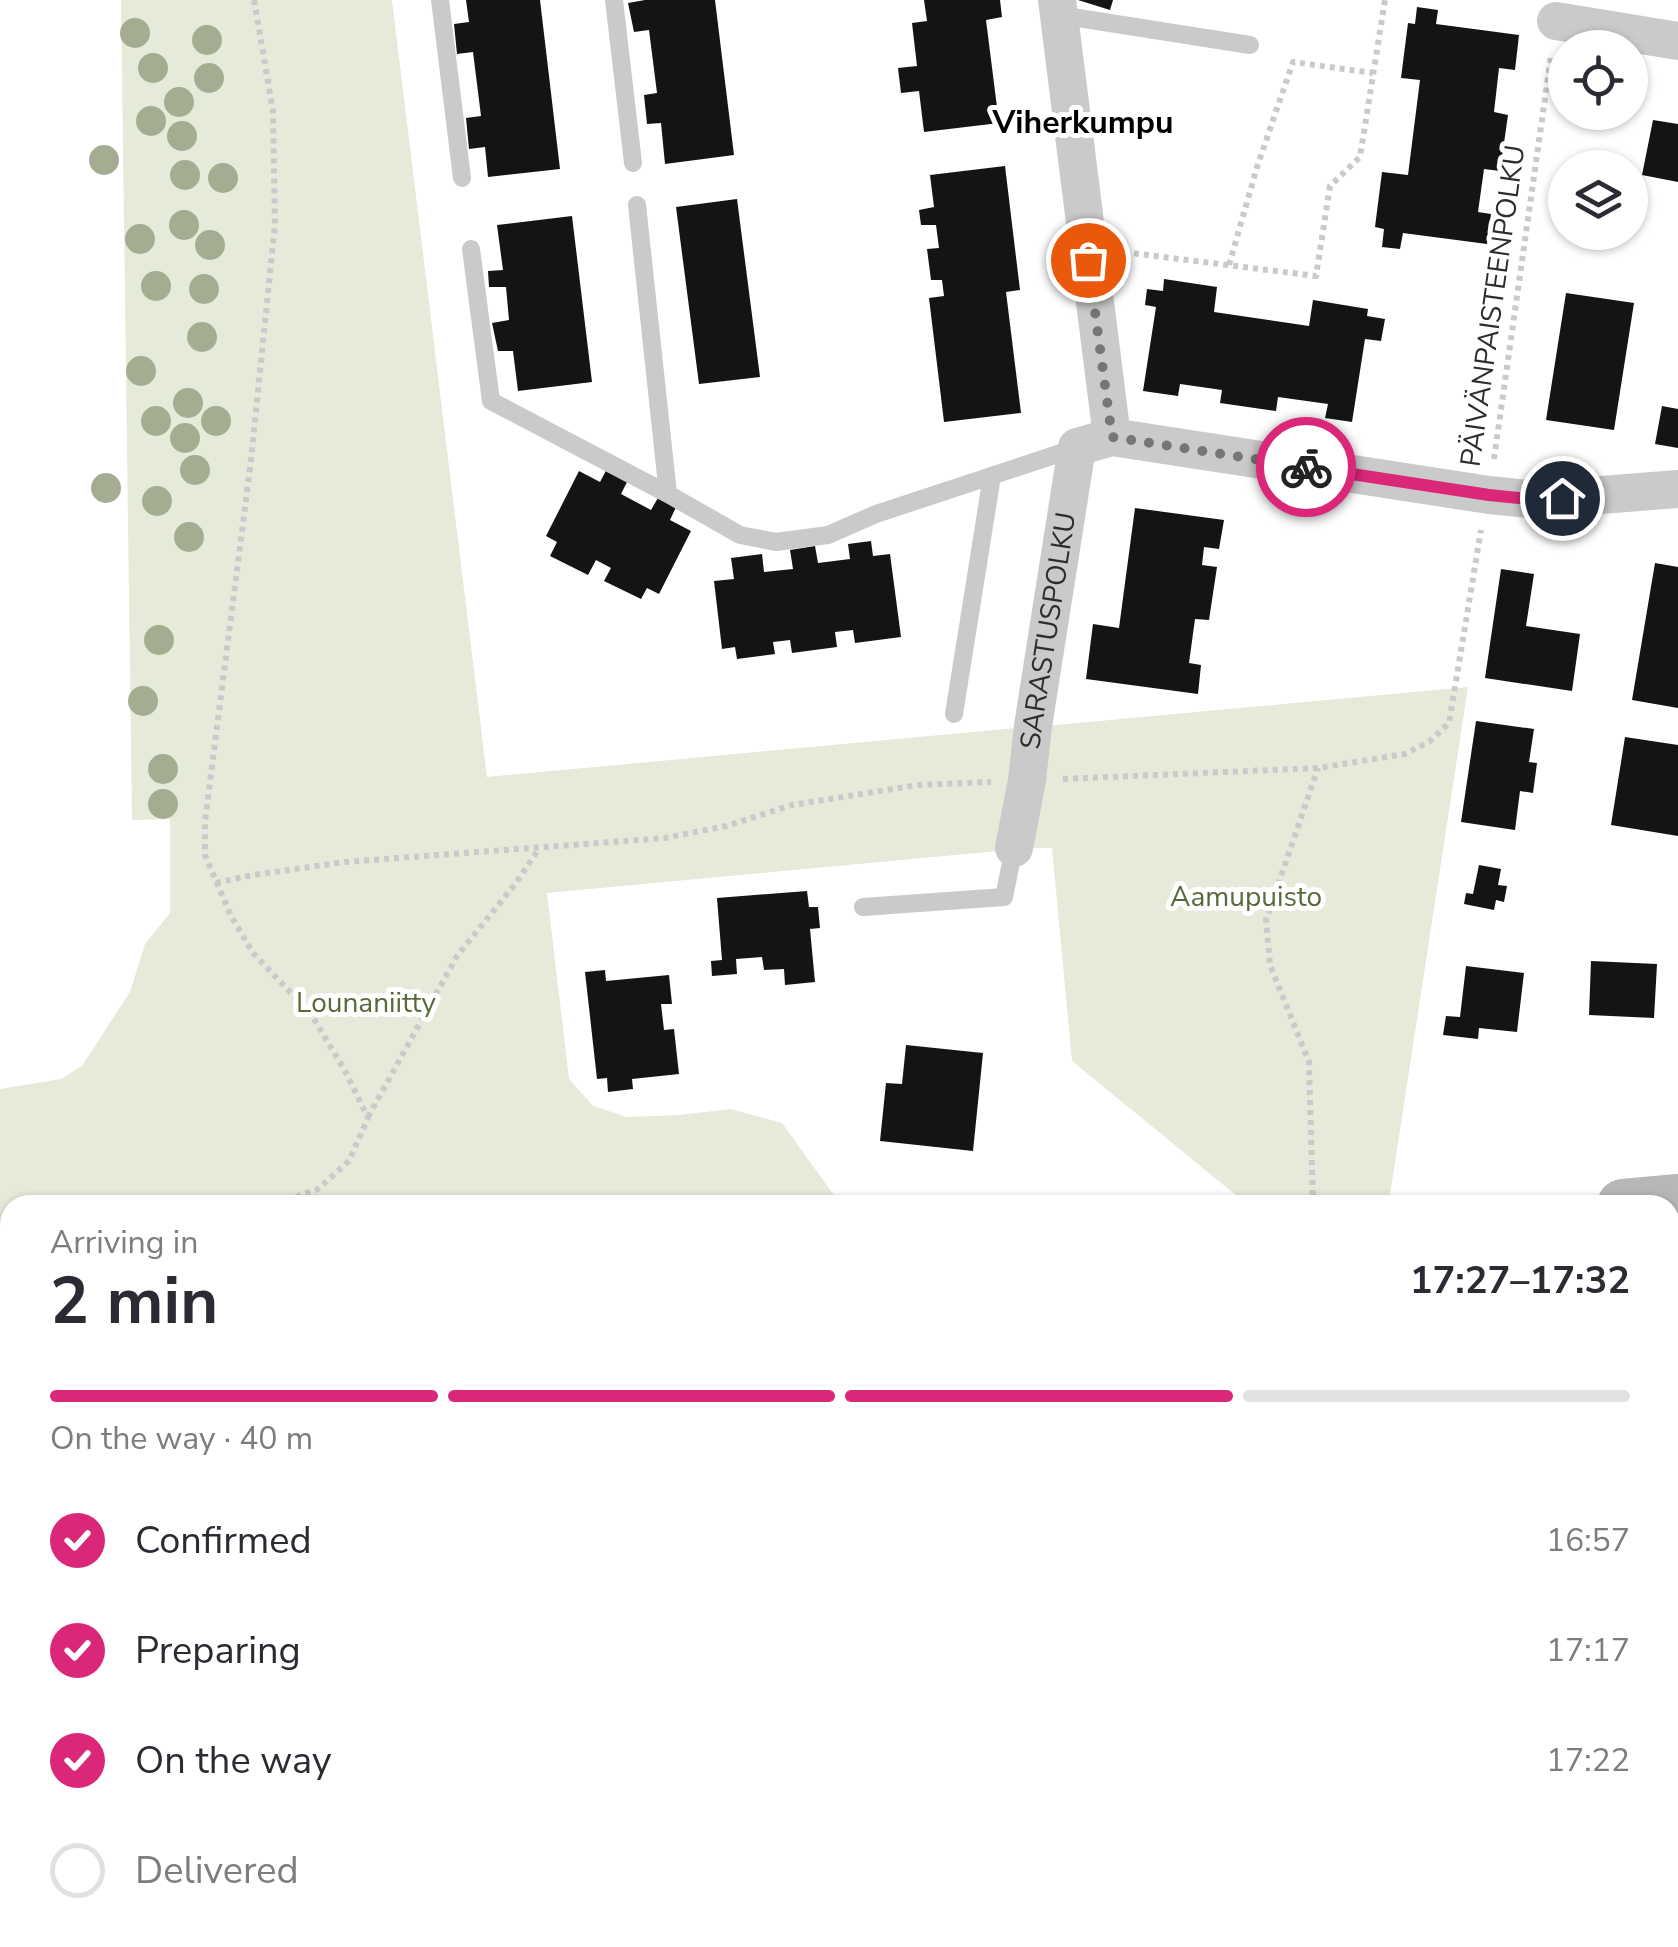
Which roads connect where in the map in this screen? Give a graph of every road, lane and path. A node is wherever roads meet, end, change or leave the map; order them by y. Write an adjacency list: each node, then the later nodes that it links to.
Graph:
1 (254, 0): 26 (path)
2 (440, 0): 11 (lane)
3 (614, 0): 10 (lane)
4 (1385, 0): 9 (path)
5 (1058, 8): 8 (lane); 14 (street, SARASTUSPOLKU)
6 (1556, 20): 7 (street); 20 (path, PÄIVÄNPAISTEENPOLKU)
7 (1678, 41)
8 (1250, 45)
9 (1374, 73): 15 (path); 15 (path)
10 (633, 163)
11 (462, 178)
12 (637, 205): 19 (lane)
13 (471, 248): 19 (lane)
14 (1088, 260): 15 (path); 16 (street, SARASTUSPOLKU)
15 (1229, 265)
16 (1094, 442): 17 (lane); 20 (street); 23 (street, SARASTUSPOLKU)
17 (992, 476): 19 (lane); 21 (lane)
18 (1678, 488): 20 (street)
19 (668, 494)
20 (1489, 495): 22 (path, PÄIVÄNPAISTEENPOLKU)
21 (954, 714)
22 (1318, 768): 23 (path, PÄIVÄNPAISTEENPOLKU); 30 (path)
23 (1027, 780): 24 (path, PÄIVÄNPAISTEENPOLKU); 25 (street, SARASTUSPOLKU)
24 (538, 848): 26 (path, PÄIVÄNPAISTEENPOLKU); 28 (path)
25 (1014, 848): 27 (lane)
26 (216, 883): 28 (path)
27 (864, 908)
28 (368, 1118): 29 (path)
29 (301, 1195)
30 (1313, 1195)

